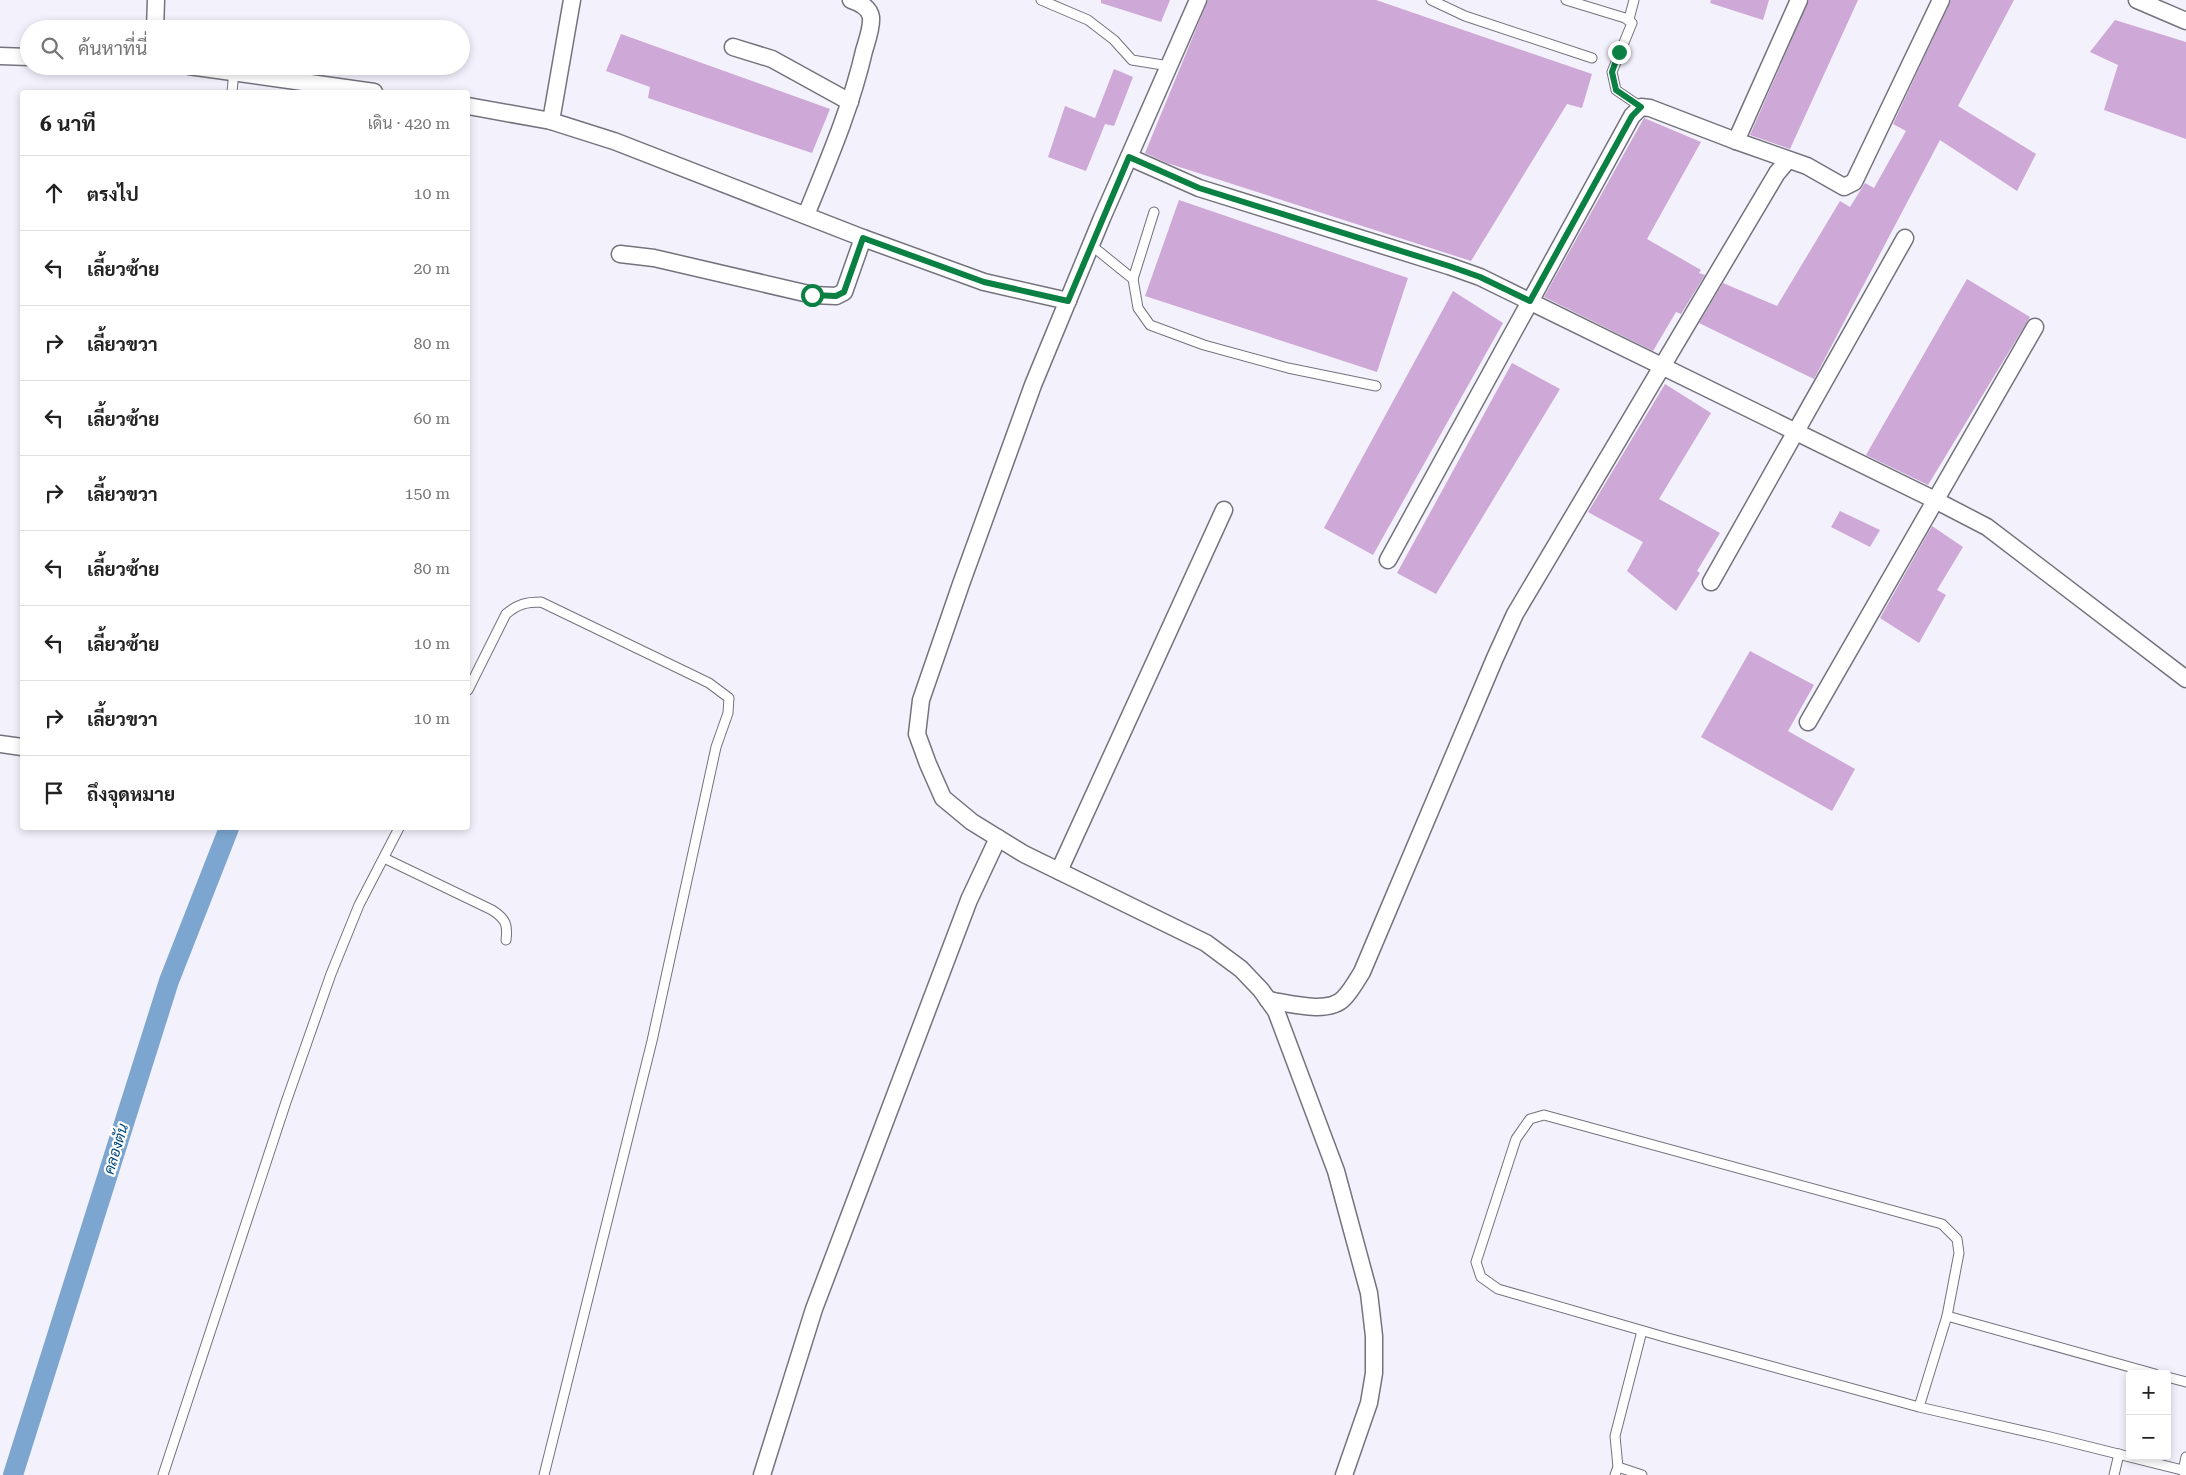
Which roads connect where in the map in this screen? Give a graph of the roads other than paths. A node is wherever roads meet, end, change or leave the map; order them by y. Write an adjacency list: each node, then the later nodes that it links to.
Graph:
1 (156, 0): 13 (street)
2 (572, 0): 27 (street)
3 (852, 0): 24 (street)
4 (1041, 0): 19 (lane)
5 (1198, 0): 19 (street)
6 (1431, 0): 18 (lane)
7 (1566, 0): 12 (lane)
8 (1634, 0): 12 (lane)
9 (1799, 0): 28 (street)
10 (1941, 0): 30 (street)
11 (2137, 0): 14 (street)
12 (1629, 19): 26 (lane)
13 (155, 20)
14 (2186, 20)
15 (733, 47): 24 (street)
16 (0, 56): 17 (street)
17 (20, 57)
18 (1592, 58)
19 (1169, 66): 29 (street)
20 (234, 75): 22 (lane)
21 (256, 75): 23 (street)
22 (232, 90)
23 (338, 90)
24 (850, 102): 32 (street)
25 (470, 106): 27 (street)
26 (1641, 107): 28 (street); 39 (street)
27 (549, 120): 32 (street)
28 (1736, 141): 30 (street)
29 (1129, 157): 35 (street); 39 (street)
30 (1788, 160): 41 (street)
31 (1154, 212): 37 (lane)
32 (806, 215): 33 (street)
33 (863, 238): 36 (street); 38 (street)
34 (1905, 238): 43 (street)
35 (1091, 245): 37 (lane); 38 (street)
36 (620, 254)
37 (1132, 279): 42 (lane)
38 (1068, 301): 54 (street)
39 (1530, 301): 41 (street); 46 (street)
40 (2035, 327): 44 (street)
41 (1662, 367): 43 (street); 58 (street)
42 (1376, 386)
43 (1796, 434): 44 (street); 47 (street)
44 (1934, 500): 48 (street); 50 (street)
45 (1224, 510): 56 (street)
46 (1388, 560)
47 (1712, 582)
48 (2186, 680)
49 (470, 686): 70 (lane)
50 (1808, 722)
51 (0, 744): 52 (street)
52 (20, 747)
53 (398, 830): 55 (lane)
54 (998, 838): 56 (street); 71 (street)
55 (384, 858): 57 (lane); 69 (lane)
56 (1059, 871): 58 (street)
57 (506, 940)
58 (1268, 1000): 72 (street)
59 (1946, 1316): 60 (lane); 61 (lane); 64 (lane)
60 (1642, 1331): 64 (lane); 67 (lane)
61 (2141, 1370)
62 (2171, 1378): 63 (lane)
63 (2186, 1382)
64 (1919, 1407): 65 (lane)
65 (2119, 1454): 68 (lane); 74 (lane)
66 (2186, 1457): 68 (lane)
67 (1616, 1471): 73 (lane)
68 (2185, 1471)
69 (164, 1475)
70 (544, 1475)
71 (762, 1475)
72 (1344, 1475)
73 (1642, 1475)
74 (2114, 1475)

